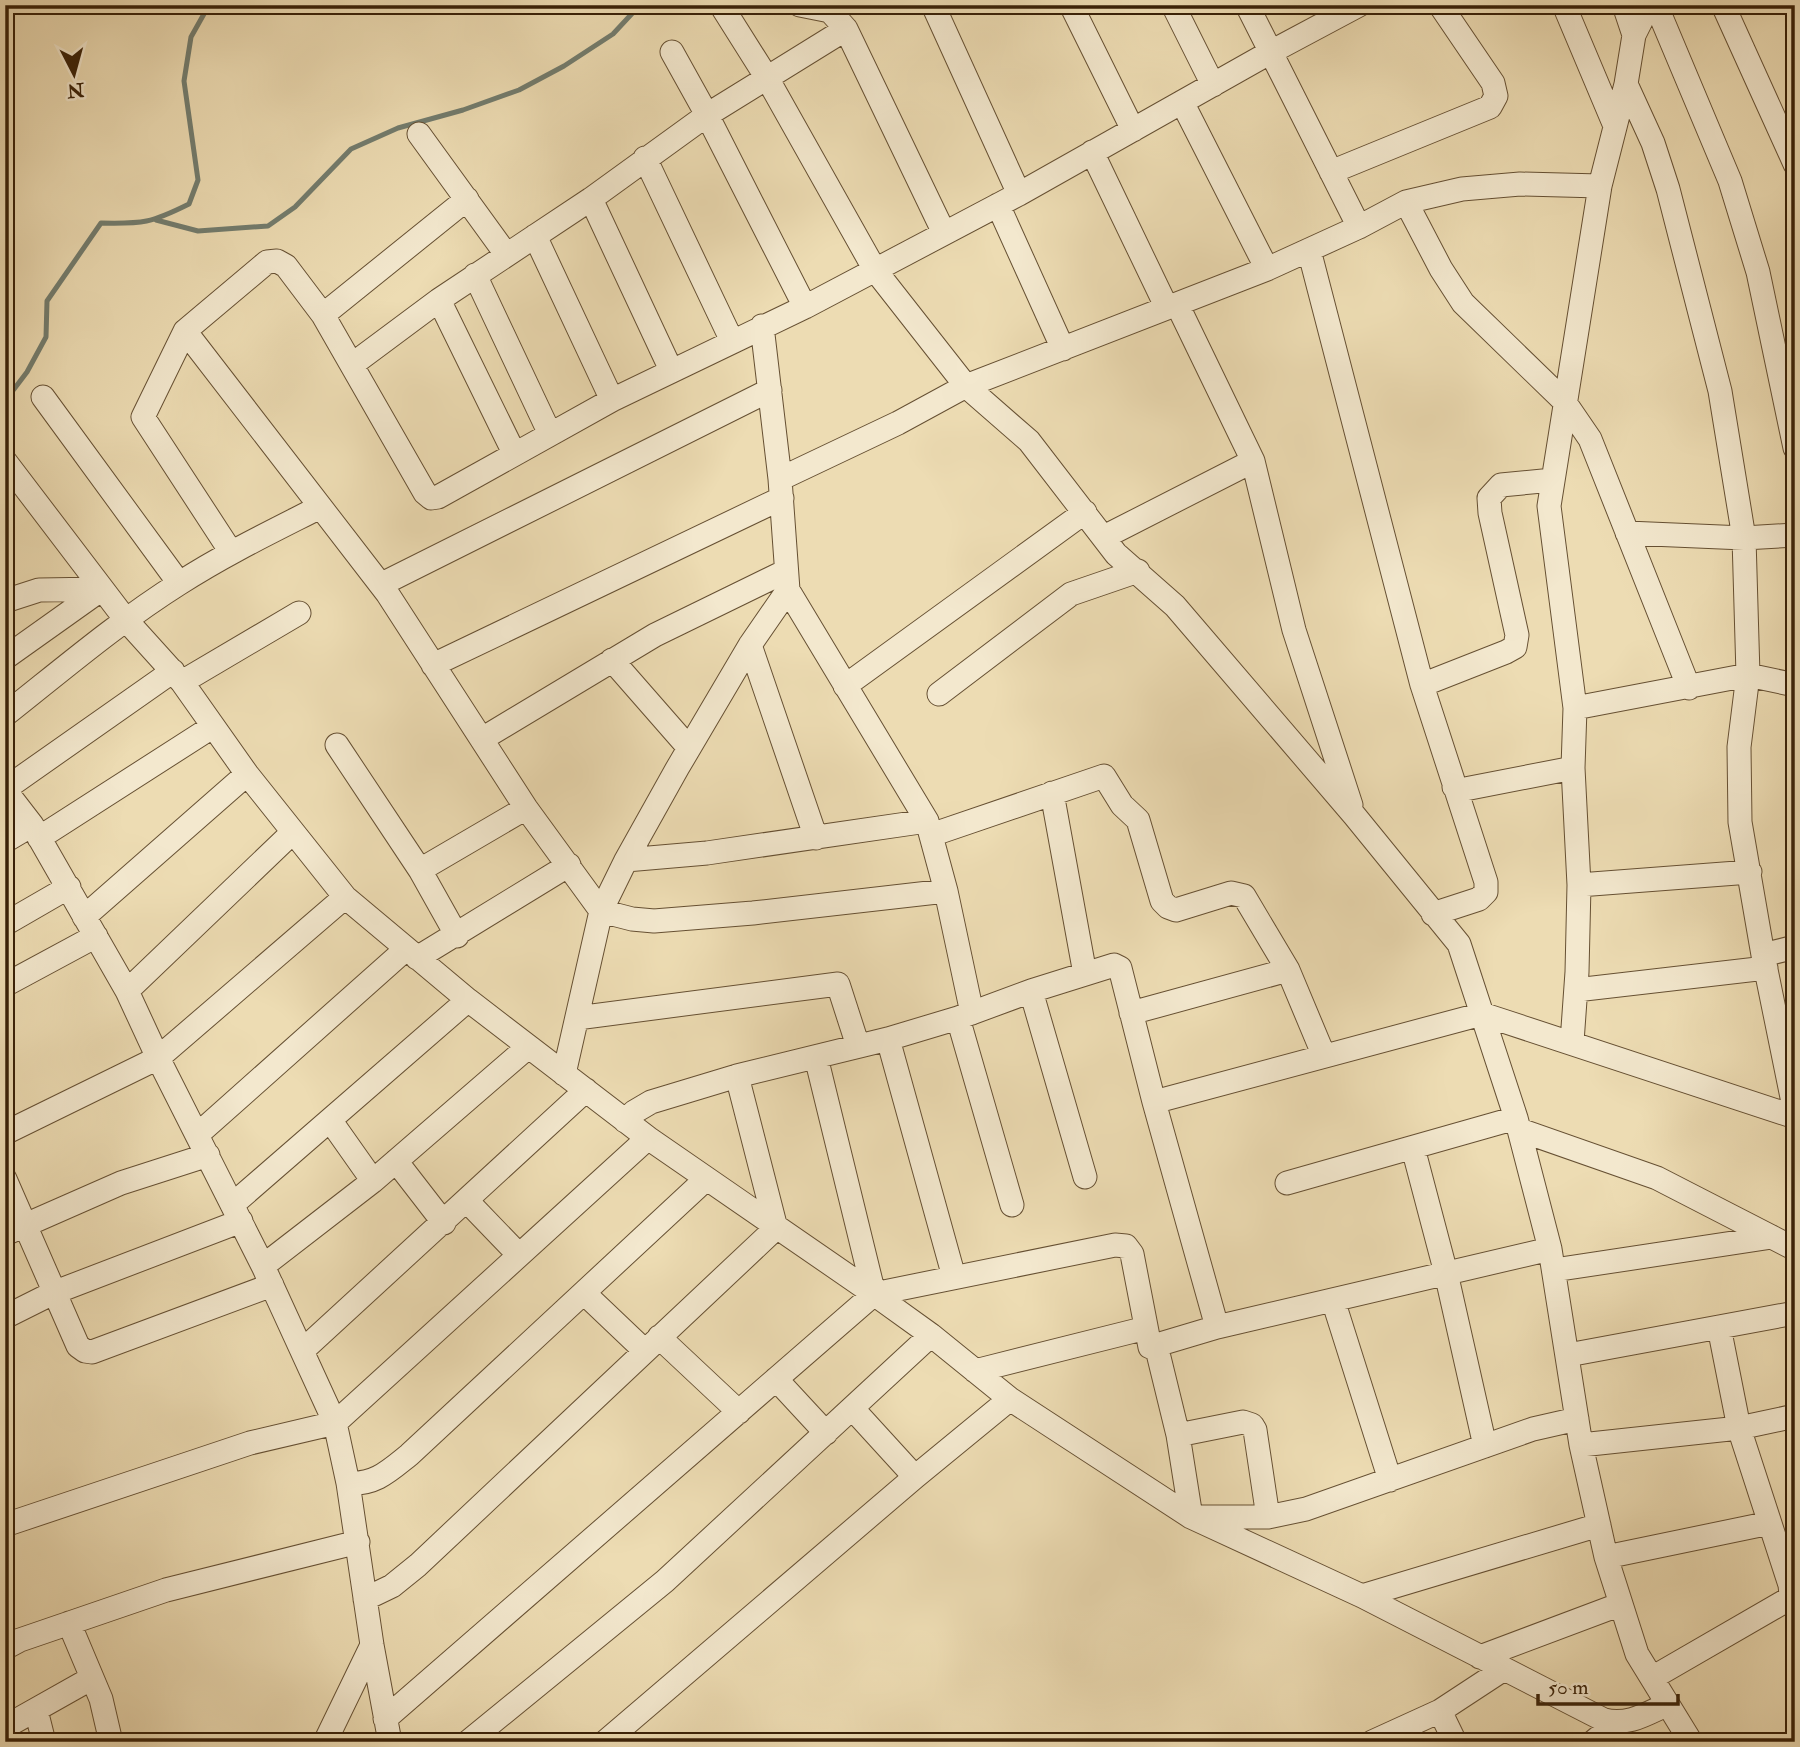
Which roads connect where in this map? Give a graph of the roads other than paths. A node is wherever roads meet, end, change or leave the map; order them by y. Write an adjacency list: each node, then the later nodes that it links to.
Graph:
1 (722, 5): 19 (street)
2 (800, 5): 15 (street)
3 (933, 5): 32 (street)
4 (1071, 5): 25 (street)
5 (1173, 5): 21 (street)
6 (1247, 5): 18 (street)
7 (1359, 5): 14 (street)
8 (1440, 5): 30 (street)
9 (1564, 5): 24 (street)
10 (1624, 5): 16 (street)
11 (1649, 5): 16 (street)
12 (1656, 5): 61 (street)
13 (1723, 5): 29 (street)
14 (1335, 11): 18 (street)
15 (839, 12): 19 (street); 38 (street)
16 (1634, 35): 20 (street)
17 (672, 52): 23 (street)
18 (1269, 52): 21 (street); 30 (street)
19 (767, 78): 23 (street); 43 (street)
20 (1626, 84): 24 (street); 72 (street)
21 (1213, 85): 22 (street)
22 (1182, 102): 25 (street); 42 (street)
23 (707, 115): 28 (street); 47 (street)
24 (1615, 126): 31 (street)
25 (1133, 130): 27 (street)
26 (419, 134): 33 (street)
27 (1092, 152): 32 (street); 46 (street)
28 (645, 158): 34 (street); 51 (street)
29 (1795, 164)
30 (1331, 172): 37 (street)
31 (1600, 186): 35 (street); 59 (street)
32 (1019, 194): 36 (street)
33 (467, 199): 41 (street); 48 (street)
34 (591, 199): 39 (street); 54 (street)
35 (1406, 202): 37 (street); 59 (street)
36 (998, 205): 38 (street); 52 (street)
37 (1359, 227): 40 (street)
38 (944, 233): 43 (street)
39 (535, 236): 41 (street); 58 (street)
40 (1309, 250): 42 (street); 88 (street)
41 (506, 254): 44 (street)
42 (1267, 269): 46 (street)
43 (875, 270): 47 (street); 55 (street)
44 (475, 275): 45 (street); 60 (street)
45 (439, 300): 53 (street); 62 (street)
46 (1172, 306): 52 (street); 64 (street)
47 (805, 307): 49 (street)
48 (323, 315): 50 (street); 53 (street)
49 (762, 326): 51 (street); 56 (street)
50 (185, 331): 67 (street); 73 (street)
51 (732, 341): 54 (street)
52 (1063, 349): 55 (street)
53 (353, 364): 62 (street)
54 (670, 370): 58 (street)
55 (966, 386): 66 (street); 68 (street)
56 (770, 390): 66 (street); 78 (street)
57 (43, 397): 76 (street)
58 (612, 400): 60 (street)
59 (1564, 401): 65 (street); 69 (street)
60 (550, 433): 62 (street)
61 (1795, 448)
62 (514, 453)
63 (5, 461): 77 (street)
64 (1253, 461): 71 (street); 105 (street)
65 (1553, 480): 88 (street); 93 (street)
66 (781, 488): 75 (street); 85 (street)
67 (320, 507): 73 (street); 78 (street)
68 (1085, 512): 71 (street); 90 (street)
69 (1627, 533): 72 (street); 91 (street)
70 (1795, 535): 72 (street)
71 (1104, 537): 74 (street)
72 (1744, 538): 86 (street)
73 (231, 552): 76 (street)
74 (1138, 571): 92 (street); 105 (street)
75 (787, 580): 82 (street); 84 (street); 90 (street)
76 (180, 583): 81 (street)
77 (102, 589): 79 (street); 81 (street); 83 (street)
78 (387, 593): 85 (street)
79 (5, 601)
80 (299, 613): 87 (street)
81 (127, 620): 87 (street); 94 (street)
82 (750, 645): 98 (street); 109 (street)
83 (5, 658)
84 (612, 660): 96 (street); 98 (street)
85 (433, 665): 96 (street)
86 (1748, 675): 89 (street); 91 (street); 114 (street)
87 (178, 677): 95 (street); 102 (street)
88 (1422, 685): 101 (street)
89 (1795, 685)
90 (845, 686): 106 (street)
91 (1689, 688): 93 (street)
92 (939, 694)
93 (1575, 708): 99 (street)
94 (5, 715)
95 (212, 727): 100 (street); 107 (street)
96 (482, 739): 104 (street)
97 (337, 745): 113 (street)
98 (689, 747): 111 (street)
99 (1573, 768): 101 (street); 115 (street)
100 (247, 774): 108 (street); 122 (street)
101 (1454, 787): 120 (street)
102 (5, 790): 107 (street)
103 (1052, 793): 106 (street); 127 (street); 128 (street)
104 (526, 808): 112 (street); 113 (street)
105 (1354, 815): 120 (street)
106 (929, 828): 109 (street); 117 (street)
107 (36, 832): 110 (street); 116 (street)
108 (292, 833): 118 (street); 131 (street)
109 (816, 838): 111 (street)
110 (5, 841)
111 (626, 860): 119 (street)
112 (569, 865): 119 (street); 123 (street)
113 (420, 870): 123 (street)
114 (1749, 872): 115 (street); 126 (street)
115 (1579, 885): 130 (street)
116 (69, 887): 121 (street); 122 (street)
117 (946, 891): 119 (street); 136 (street)
118 (345, 897): 125 (street); 144 (street)
119 (601, 911): 137 (street)
120 (1433, 914): 135 (street)
121 (5, 924)
122 (90, 927): 129 (street); 131 (street)
123 (457, 936): 125 (street)
124 (1795, 947): 126 (street)
125 (412, 954): 133 (street); 156 (street)
126 (1764, 961): 130 (street); 149 (street)
127 (1288, 970): 134 (street); 143 (street)
128 (1085, 974): 132 (street); 134 (street)
129 (5, 985)
130 (1576, 990): 139 (street)
131 (128, 991): 144 (street)
132 (1031, 991): 136 (street); 159 (street)
133 (468, 1000): 140 (street); 151 (street)
134 (1131, 1013): 148 (street)
135 (1482, 1014): 139 (street); 143 (street); 153 (street)
136 (965, 1015): 138 (street); 165 (street)
137 (577, 1018): 141 (street); 145 (street)
138 (888, 1038): 141 (street); 176 (street)
139 (1572, 1042): 150 (street)
140 (528, 1046): 145 (street); 158 (street)
141 (858, 1046): 142 (street)
142 (816, 1056): 146 (street); 179 (street)
143 (1324, 1056): 148 (street)
144 (158, 1058): 154 (street); 156 (street)
145 (564, 1074): 147 (street)
146 (737, 1076): 152 (street); 168 (street)
147 (586, 1090): 152 (street); 164 (street)
148 (1154, 1102): 183 (street)
149 (1795, 1112)
150 (1795, 1117)
151 (330, 1120): 162 (street); 166 (street)
152 (625, 1121): 155 (street)
153 (1518, 1124): 157 (street); 170 (street); 173 (street)
154 (5, 1133)
155 (648, 1138): 160 (street); 172 (street)
156 (202, 1145): 166 (street); 169 (street)
157 (1413, 1148): 163 (street); 174 (street)
158 (396, 1161): 162 (street); 167 (street)
159 (1085, 1177)
160 (706, 1178): 168 (street); 178 (street)
161 (5, 1180): 169 (street)
162 (373, 1181): 175 (street)
163 (1287, 1183)
164 (467, 1201): 167 (street); 172 (street)
165 (1012, 1205)
166 (236, 1213): 175 (street); 177 (street)
167 (444, 1223): 188 (street)
168 (776, 1228): 179 (street); 187 (street)
169 (15, 1229): 177 (street)
170 (1772, 1237): 171 (street); 173 (street)
171 (1795, 1250)
172 (519, 1255): 197 (street)
173 (1552, 1259): 174 (street); 189 (street)
174 (1446, 1273): 180 (street); 202 (street)
175 (268, 1276): 177 (street); 188 (street)
176 (954, 1277): 179 (street); 186 (street)
177 (53, 1293): 182 (street)
178 (584, 1293): 187 (street); 205 (street)
179 (874, 1294): 185 (street); 191 (street)
180 (1333, 1300): 183 (street); 204 (street)
181 (1795, 1313): 184 (street)
182 (5, 1317)
183 (1217, 1327): 186 (street)
184 (1719, 1327): 189 (street); 198 (street)
185 (931, 1335): 190 (street); 193 (street)
186 (1151, 1336): 190 (street); 200 (street)
187 (652, 1344): 194 (street); 214 (street)
188 (302, 1351): 197 (street)
189 (1568, 1354): 196 (street)
190 (975, 1371): 192 (street)
191 (776, 1380): 194 (street); 199 (street)
192 (1010, 1399): 203 (street); 206 (street)
193 (852, 1408): 199 (street); 203 (street)
194 (739, 1412): 228 (street)
195 (1795, 1416): 198 (street)
196 (1577, 1419): 201 (street); 202 (street)
197 (335, 1423): 205 (street); 209 (street)
198 (1739, 1428): 201 (street); 208 (street)
199 (826, 1433): 229 (street)
200 (1178, 1435): 206 (street); 207 (street)
201 (1581, 1445): 210 (street)
202 (1485, 1446): 204 (street)
203 (915, 1477): 233 (street)
204 (1390, 1480): 207 (street)
205 (348, 1483): 211 (street)
206 (1191, 1517): 207 (street); 213 (street)
207 (1268, 1517)
208 (1770, 1523): 212 (street); 222 (street)
209 (5, 1525)
210 (1599, 1525): 212 (street); 213 (street)
211 (358, 1542): 214 (street); 216 (street)
212 (1606, 1557): 215 (street)
213 (1362, 1596): 219 (street)
214 (365, 1599): 217 (street)
215 (1621, 1604): 219 (street); 222 (street)
216 (69, 1623): 218 (street); 221 (street)
217 (372, 1644): 228 (street); 232 (street)
218 (5, 1648)
219 (1480, 1657): 220 (street)
220 (1504, 1669): 225 (street); 226 (street)
221 (92, 1678): 224 (street); 231 (street)
222 (1652, 1678): 223 (street)
223 (1668, 1704): 226 (street); 237 (street)
224 (36, 1710): 227 (street); 230 (street)
225 (1440, 1710): 234 (street); 235 (street)
226 (1616, 1723): 236 (street)
227 (5, 1727)
228 (387, 1731)
229 (483, 1738)
230 (44, 1742)
231 (111, 1742)
232 (325, 1742)
233 (605, 1742)
234 (1372, 1742)
235 (1455, 1742)
236 (1593, 1742)
237 (1691, 1742)

